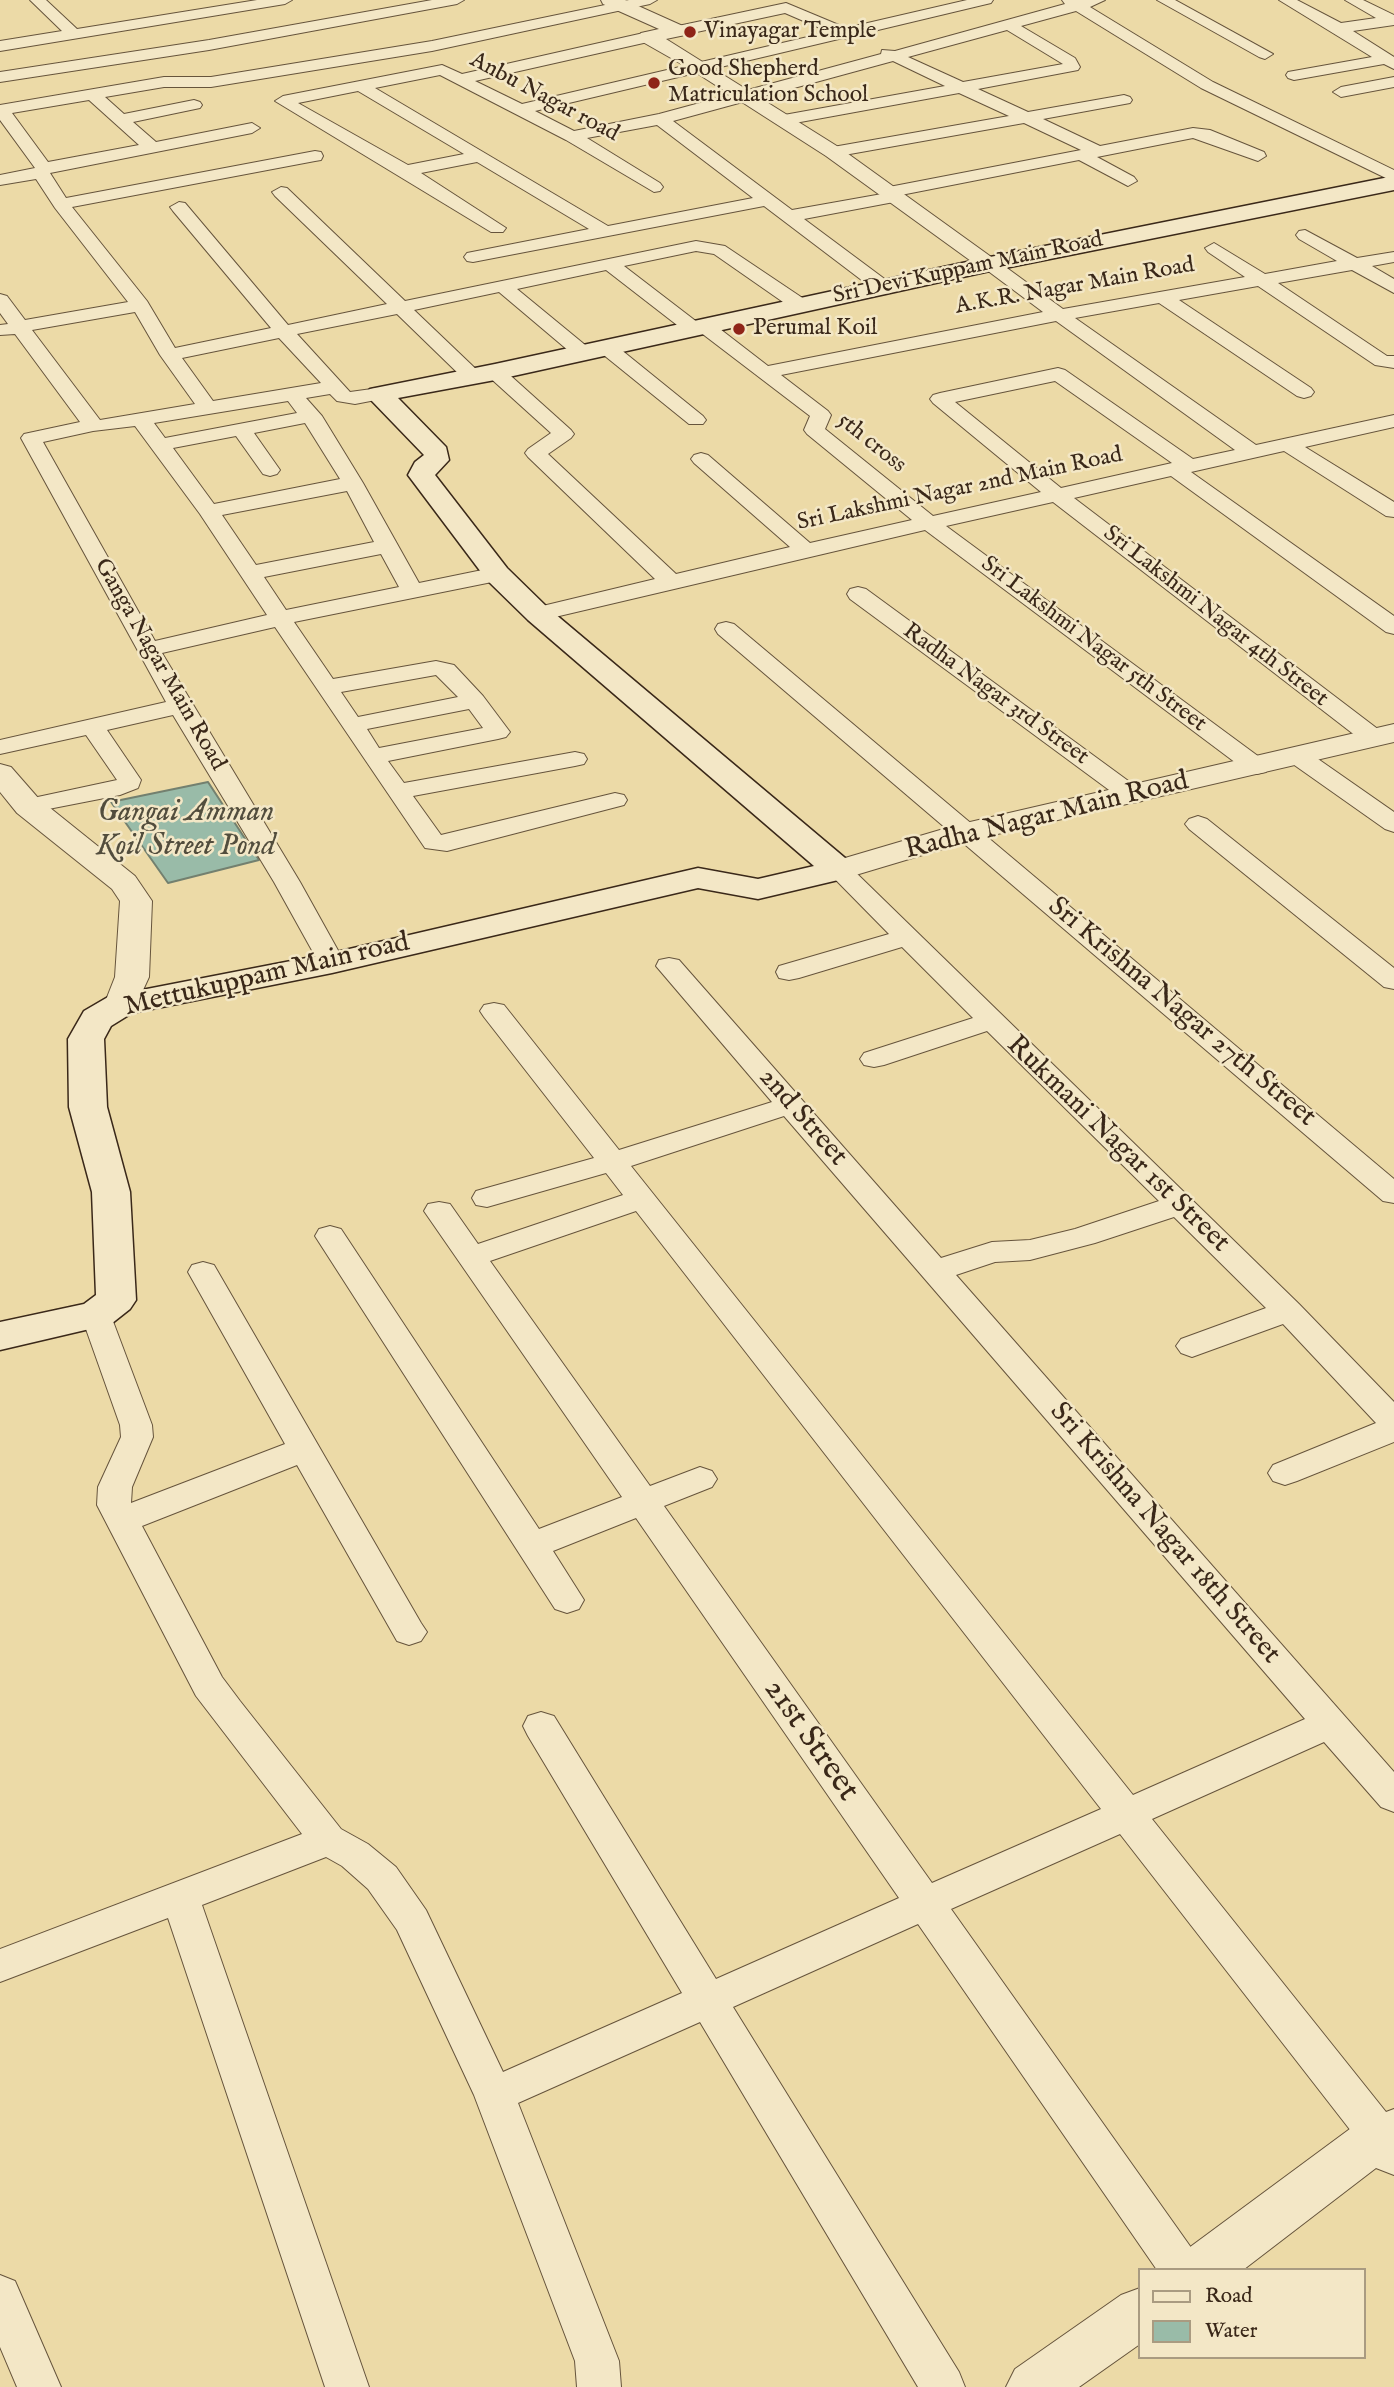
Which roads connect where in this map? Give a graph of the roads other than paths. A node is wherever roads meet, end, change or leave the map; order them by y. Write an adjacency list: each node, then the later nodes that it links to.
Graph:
1 (37, 0): 21 (street)
2 (156, 0): 15 (street)
3 (285, 0): 15 (street)
4 (376, 0): 14 (street)
5 (457, 0): 14 (street)
6 (650, 0): 12 (street)
7 (986, 0): 20 (street)
8 (1098, 0): 13 (street)
9 (1164, 0): 25 (street)
10 (1286, 0): 18 (street)
11 (1352, 0): 16 (street)
12 (617, 3): 19 (street); 31 (street)
13 (1074, 3): 17 (street); 57 (street)
14 (399, 12): 23 (street)
15 (176, 19): 21 (street); 23 (street)
16 (1392, 20): 18 (street)
17 (1008, 24): 26 (street); 35 (street)
18 (1339, 28): 27 (street)
19 (678, 31): 20 (street); 22 (street)
20 (843, 33): 26 (street); 28 (street)
21 (75, 35): 24 (street)
22 (648, 37): 28 (street); 32 (street)
23 (209, 45): 30 (street); 31 (street)
24 (0, 46)
25 (1265, 54)
26 (896, 56): 35 (street); 38 (street)
27 (1390, 62): 29 (street)
28 (699, 66): 38 (street); 41 (street)
29 (1294, 75)
30 (0, 77)
31 (243, 77): 37 (street)
32 (462, 79): 34 (street, Anbu Nagar road); 41 (street, Anbu Nagar road)
33 (1394, 82): 36 (street)
34 (361, 86): 53 (street); 56 (street, Anbu Nagar road)
35 (963, 89): 43 (street); 46 (street)
36 (1341, 92)
37 (92, 94): 42 (street); 44 (street)
38 (747, 96): 45 (street); 46 (street)
39 (1124, 100): 43 (street)
40 (194, 105): 44 (street)
41 (521, 109): 48 (street, Anbu Nagar road)
42 (1, 110): 55 (street)
43 (1030, 118): 50 (street); 51 (street)
44 (121, 119): 49 (street)
45 (660, 119): 48 (street); 64 (street)
46 (784, 120): 50 (street)
47 (252, 128): 49 (street)
48 (572, 136): 61 (street, Anbu Nagar road)
49 (152, 147): 55 (street)
50 (833, 152): 63 (street)
51 (1090, 154): 54 (street); 59 (street); 63 (street)
52 (315, 156): 65 (street)
53 (481, 156): 56 (street); 69 (street)
54 (1258, 156)
55 (42, 171): 58 (street); 65 (street)
56 (406, 172): 68 (street)
57 (1394, 177)
58 (0, 180)
59 (1128, 181)
60 (1394, 183): 76 (main road, Sri Devi Kuppam Main Road)
61 (654, 187)
62 (281, 192): 85 (street)
63 (891, 194): 67 (street); 76 (street)
64 (768, 200): 67 (street); 69 (street)
65 (61, 204): 83 (street)
66 (179, 207): 89 (street)
67 (790, 216): 79 (street)
68 (497, 228)
69 (605, 231): 72 (street)
70 (1305, 235): 74 (street)
71 (1214, 248): 77 (street)
72 (473, 257)
73 (1394, 257): 74 (street, A.K.R. Nagar Main Road)
74 (1355, 263): 77 (street, A.K.R. Nagar Main Road); 80 (street)
75 (609, 264): 78 (street); 84 (street); 87 (street)
76 (990, 264): 79 (main road, Sri Devi Kuppam Main Road); 86 (street)
77 (1261, 279): 81 (street, A.K.R. Nagar Main Road); 92 (street)
78 (504, 287): 85 (street); 90 (street)
79 (883, 287): 84 (main road, Sri Devi Kuppam Main Road)
80 (1394, 287)
81 (1162, 297): 86 (street, A.K.R. Nagar Main Road); 96 (street)
82 (0, 300): 88 (street)
83 (140, 304): 88 (street); 91 (street)
84 (800, 305): 87 (main road, Sri Devi Kuppam Main Road)
85 (403, 309): 89 (street); 94 (street)
86 (1060, 315): 93 (street, A.K.R. Nagar Main Road); 108 (street)
87 (699, 327): 90 (main road, Sri Devi Kuppam Main Road); 93 (street)
88 (9, 329): 104 (street)
89 (284, 332): 91 (street); 95 (street)
90 (595, 351): 94 (main road, Sri Devi Kuppam Main Road); 102 (street)
91 (170, 355): 99 (street)
92 (1394, 362)
93 (766, 372): 116 (street, 5th cross)
94 (484, 374): 98 (main road, Sri Devi Kuppam Main Road); 121 (street)
95 (334, 387): 97 (street); 98 (street)
96 (1304, 392)
97 (294, 394): 99 (street); 100 (street)
98 (379, 394): 120 (main road)
99 (207, 407): 101 (street)
100 (312, 416): 105 (street); 112 (street)
101 (141, 419): 104 (street); 107 (street)
102 (696, 420)
103 (1392, 423): 106 (street, Sri Lakshmi Nagar 2nd Main Road)
104 (93, 425): 128 (street, Ganga Nagar Main Road)
105 (240, 428): 107 (street); 111 (street)
106 (1287, 444): 108 (street, Sri Lakshmi Nagar 2nd Main Road); 115 (street)
107 (158, 445): 114 (street)
108 (1252, 453): 110 (street, Sri Lakshmi Nagar 2nd Main Road)
109 (701, 459): 118 (street)
110 (1181, 468): 113 (street, Sri Lakshmi Nagar 2nd Main Road); 113 (street, Sri Lakshmi Nagar 4th Street); 126 (street)
111 (270, 470)
112 (353, 483): 114 (street); 117 (street)
113 (1057, 495): 116 (street, Sri Lakshmi Nagar 2nd Main Road); 135 (street, Sri Lakshmi Nagar 4th Street)
114 (209, 511): 119 (street)
115 (1394, 511)
116 (929, 523): 118 (street, Sri Lakshmi Nagar 2nd Main Road); 140 (street, Sri Lakshmi Nagar 5th Street)
117 (386, 546): 119 (street); 122 (street)
118 (806, 550): 121 (street, Sri Lakshmi Nagar 2nd Main Road)
119 (251, 573): 125 (street)
120 (496, 574): 122 (street); 124 (main road)
121 (673, 583): 124 (street, Sri Lakshmi Nagar 2nd Main Road)
122 (412, 591): 125 (street)
123 (858, 594): 144 (street, Radha Nagar 3rd Street)
124 (538, 614): 150 (main road)
125 (282, 618): 128 (street); 129 (street)
126 (1394, 627)
127 (726, 629): 149 (street, Sri Krishna Nagar 27th Street)
128 (148, 650): 131 (street, Ganga Nagar Main Road)
129 (327, 687): 130 (street); 133 (street)
130 (475, 701): 133 (street); 134 (street)
131 (180, 706): 132 (street); 152 (street, Ganga Nagar Main Road)
132 (92, 725): 136 (street); 146 (street)
133 (352, 725): 137 (street)
134 (498, 732): 137 (street); 141 (street)
135 (1384, 736): 138 (street, Radha Nagar Main Road)
136 (0, 747)
137 (373, 757): 143 (street)
138 (1299, 757): 140 (street, Radha Nagar Main Road); 148 (street)
139 (575, 759): 141 (street)
140 (1257, 767): 144 (street, Radha Nagar Main Road)
141 (525, 770): 143 (street)
142 (0, 773): 146 (street)
143 (397, 792): 145 (street)
144 (1133, 796): 149 (street, Radha Nagar Main Road)
145 (615, 800)
146 (28, 806): 156 (street)
147 (1198, 824): 155 (street)
148 (1394, 824)
149 (968, 832): 150 (street, Radha Nagar Main Road); 162 (street, Sri Krishna Nagar 27th Street)
150 (839, 870): 151 (street, Rukmani Nagar 1st Street); 152 (main road, Mettukuppam Main road)
151 (905, 937): 154 (street); 158 (street, Rukmani Nagar 1st Street)
152 (332, 962): 156 (main road, Mettukuppam Main road)
153 (669, 966): 160 (street, 2nd Street)
154 (789, 972)
155 (1394, 981)
156 (121, 1005): 172 (main road, Mettukuppam Main road)
157 (494, 1011): 161 (street)
158 (991, 1021): 159 (street); 165 (street, Rukmani Nagar 1st Street)
159 (874, 1059)
160 (790, 1105): 161 (street); 169 (street, 2nd Street)
161 (612, 1162): 163 (street); 164 (street)
162 (1394, 1194)
163 (487, 1198)
164 (642, 1199): 168 (street); 188 (street)
165 (1179, 1205): 169 (street); 171 (street, Rukmani Nagar 1st Street)
166 (439, 1211): 168 (street, 21st Street)
167 (330, 1236): 182 (street)
168 (471, 1257): 180 (street, 21st Street)
169 (935, 1271): 185 (street, Sri Krishna Nagar 18th Street)
170 (203, 1272): 177 (street)
171 (1288, 1311): 174 (street); 175 (street, Rukmani Nagar 1st Street)
172 (97, 1315): 173 (main road); 181 (street)
173 (0, 1336)
174 (1192, 1346)
175 (1394, 1422)
176 (1394, 1429): 178 (street)
177 (304, 1449): 181 (street); 184 (street)
178 (1284, 1473)
179 (700, 1479): 180 (street)
180 (643, 1503): 182 (street); 191 (street, 21st Street)
181 (122, 1520): 189 (street)
182 (531, 1546): 183 (street)
183 (566, 1600)
184 (409, 1632)
185 (1330, 1724): 187 (street, Sri Krishna Nagar 18th Street); 188 (street)
186 (541, 1726): 193 (street)
187 (1394, 1797)
188 (1126, 1814): 191 (street); 195 (street)
189 (328, 1840): 190 (street); 194 (street)
190 (180, 1897): 192 (street); 202 (street)
191 (924, 1904): 193 (street); 196 (street, 21st Street)
192 (0, 1966)
193 (708, 2000): 194 (street); 204 (street)
194 (494, 2095): 203 (street)
195 (1390, 2138): 197 (street)
196 (1181, 2268)
197 (1204, 2268)
198 (0, 2295): 200 (street)
199 (1138, 2314): 205 (street)
200 (9, 2347): 201 (street)
201 (39, 2387)
202 (347, 2387)
203 (599, 2387)
204 (943, 2387)
205 (1034, 2387)

